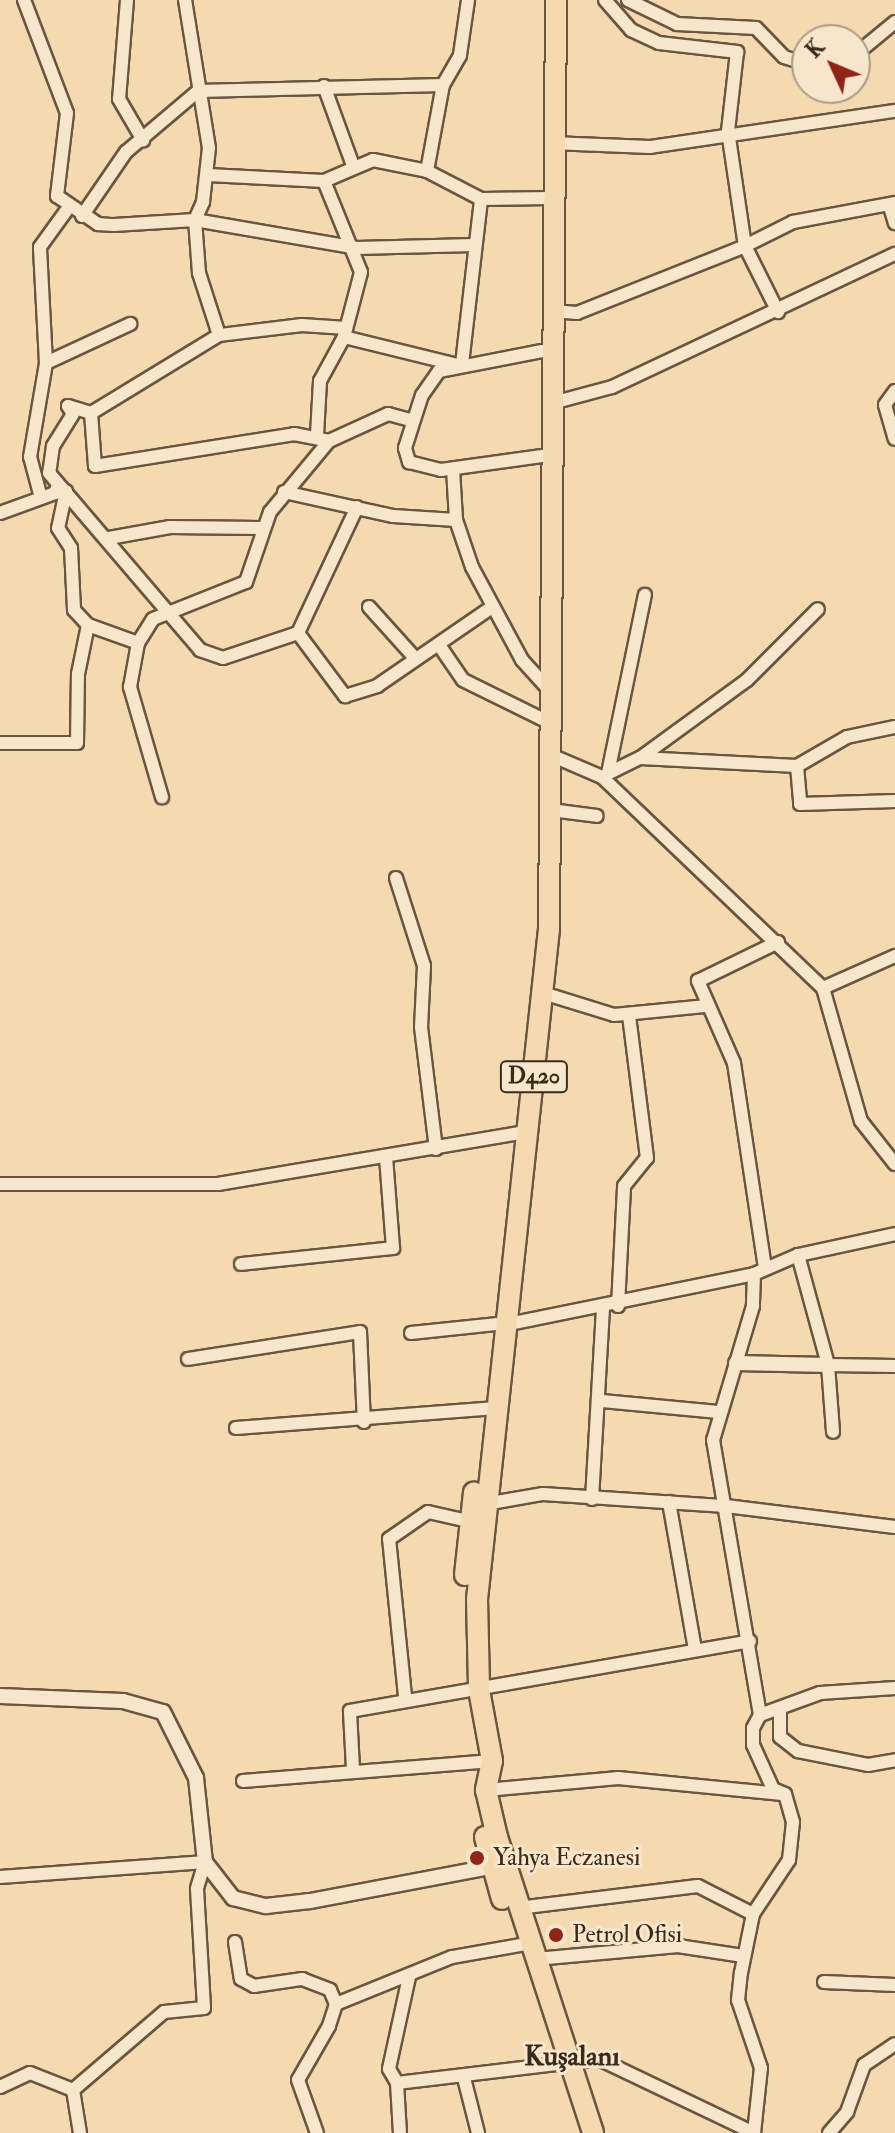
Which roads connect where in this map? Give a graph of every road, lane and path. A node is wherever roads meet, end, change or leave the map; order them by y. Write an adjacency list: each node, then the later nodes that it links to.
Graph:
1 (24, 0): 26 (street)
2 (127, 0): 17 (street)
3 (185, 0): 14 (street)
4 (468, 0): 12 (street)
5 (544, 0): 23 (highway, D420)
6 (556, 0): 18 (highway, D420)
7 (605, 0): 16 (street)
8 (628, 0): 11 (street)
9 (895, 22): 10 (street)
10 (871, 42)
11 (791, 59)
12 (443, 85): 13 (street); 20 (street)
13 (324, 86): 14 (street); 19 (street)
14 (198, 91): 17 (street); 21 (street)
15 (895, 111): 16 (street)
16 (728, 131): 18 (street); 31 (street)
17 (143, 140): 27 (street)
18 (551, 143): 23 (highway, D420)
19 (352, 163): 20 (street); 22 (street)
20 (427, 171): 24 (street)
21 (208, 175): 22 (street); 28 (street)
22 (324, 181): 32 (street)
23 (546, 198): 24 (street); 34 (highway, D420); 39 (highway, D420)
24 (481, 199): 30 (street)
25 (892, 205): 29 (street); 31 (street)
26 (69, 207): 27 (street); 40 (street)
27 (82, 216): 28 (street)
28 (195, 220): 32 (street); 38 (street)
29 (895, 223)
30 (473, 245): 32 (street); 41 (street)
31 (745, 246): 34 (street); 35 (street)
32 (357, 248): 37 (street)
33 (895, 254): 35 (street)
34 (553, 311): 43 (highway, D420)
35 (778, 312): 43 (street)
36 (130, 324): 40 (street)
37 (345, 332): 38 (street); 41 (street); 46 (street)
38 (219, 335): 44 (street)
39 (542, 351): 41 (street); 48 (highway, D420)
40 (46, 363): 52 (street)
41 (458, 364): 45 (street)
42 (895, 391): 47 (street)
43 (556, 402): 68 (highway, D420)
44 (91, 413): 46 (street); 50 (street)
45 (411, 420): 46 (street); 49 (street)
46 (323, 438): 51 (street)
47 (895, 439)
48 (542, 456): 49 (street); 68 (highway, D420)
49 (453, 469): 55 (street)
50 (62, 488): 52 (street); 57 (street); 63 (street)
51 (284, 492): 53 (street); 56 (street)
52 (40, 494): 54 (street)
53 (357, 507): 55 (street); 64 (street)
54 (0, 513)
55 (456, 520): 60 (street)
56 (260, 528): 57 (street); 62 (street)
57 (109, 538): 62 (street)
58 (645, 595): 75 (street)
59 (369, 607): 67 (street)
60 (492, 607): 66 (street); 68 (street)
61 (818, 609): 73 (street)
62 (173, 610): 64 (street); 65 (street)
63 (88, 625): 65 (street); 71 (street)
64 (298, 633): 67 (street)
65 (138, 643): 76 (street)
66 (439, 645): 67 (street); 69 (street)
67 (415, 658)
68 (546, 686): 69 (highway, D420)
69 (544, 722): 72 (highway, D420); 87 (highway, D420)
70 (895, 727): 74 (street)
71 (0, 743)
72 (553, 756): 75 (street); 78 (highway, D420)
73 (640, 758): 74 (street); 75 (street)
74 (797, 766): 77 (street)
75 (606, 774): 81 (street)
76 (162, 797)
77 (895, 801)
78 (551, 810): 79 (street); 84 (highway, D420)
79 (597, 816)
80 (396, 878): 88 (street)
81 (778, 942): 83 (street); 85 (street)
82 (895, 956): 83 (street)
83 (823, 988): 90 (street)
84 (543, 993): 86 (street); 87 (highway, D420)
85 (705, 1006): 86 (street); 95 (street)
86 (629, 1015): 96 (street)
87 (524, 1137): 88 (street); 98 (highway, D420)
88 (436, 1149): 89 (street)
89 (386, 1157): 91 (street); 94 (street)
90 (895, 1164)
91 (0, 1184)
92 (895, 1234): 93 (street)
93 (798, 1255): 95 (street); 102 (street)
94 (241, 1264)
95 (760, 1271): 96 (street); 101 (street)
96 (618, 1306): 97 (street)
97 (603, 1309): 98 (street); 104 (street)
98 (503, 1324): 99 (street); 105 (highway, D420)
99 (411, 1333)
100 (188, 1359): 107 (street)
101 (736, 1363): 102 (street); 106 (street)
102 (828, 1365): 103 (street); 109 (street)
103 (895, 1366)
104 (602, 1401): 106 (street); 110 (street)
105 (490, 1408): 107 (street); 112 (highway, D420); 114 (highway, D420)
106 (718, 1412): 113 (street)
107 (364, 1422): 108 (street)
108 (236, 1428)
109 (833, 1432)
110 (592, 1499): 111 (street); 112 (street)
111 (669, 1502): 113 (street); 117 (street)
112 (485, 1504): 114 (highway, D420)
113 (726, 1506): 115 (street); 116 (street)
114 (475, 1523): 119 (highway, D420); 121 (street)
115 (895, 1527)
116 (750, 1641): 117 (street); 123 (street)
117 (695, 1650): 119 (street)
118 (895, 1688): 122 (street)
119 (474, 1690): 121 (street); 125 (highway, D420)
120 (0, 1696): 130 (street)
121 (405, 1696): 126 (street)
122 (780, 1709): 123 (street); 124 (street)
123 (760, 1715): 129 (street)
124 (895, 1760)
125 (487, 1763): 126 (street); 128 (highway, D420); 131 (highway, D420)
126 (353, 1769): 127 (street)
127 (243, 1781)
128 (486, 1790): 129 (street); 131 (highway, D420)
129 (785, 1794): 134 (street)
130 (205, 1862): 131 (street); 132 (street); 147 (street)
131 (497, 1866): 133 (highway, D420); 136 (highway, D420)
132 (0, 1877)
133 (518, 1908): 134 (street); 136 (highway, D420)
134 (753, 1914): 137 (street)
135 (235, 1942): 141 (street)
136 (529, 1949): 137 (street); 138 (street); 143 (highway, D420)
137 (743, 1956): 155 (street)
138 (409, 1977): 141 (street); 145 (street)
139 (824, 1982): 140 (street)
140 (895, 1985)
141 (336, 2004): 150 (street)
142 (895, 2044): 148 (street)
143 (567, 2060): 144 (street); 153 (highway, D420); 154 (highway, D420); 155 (street)
144 (464, 2078): 145 (street); 152 (street)
145 (397, 2083): 151 (street)
146 (0, 2087): 147 (street)
147 (73, 2090): 149 (street)
148 (838, 2131)
149 (80, 2133)
150 (317, 2133)
151 (400, 2133)
152 (478, 2133)
153 (581, 2133)
154 (593, 2133)
155 (754, 2133)

